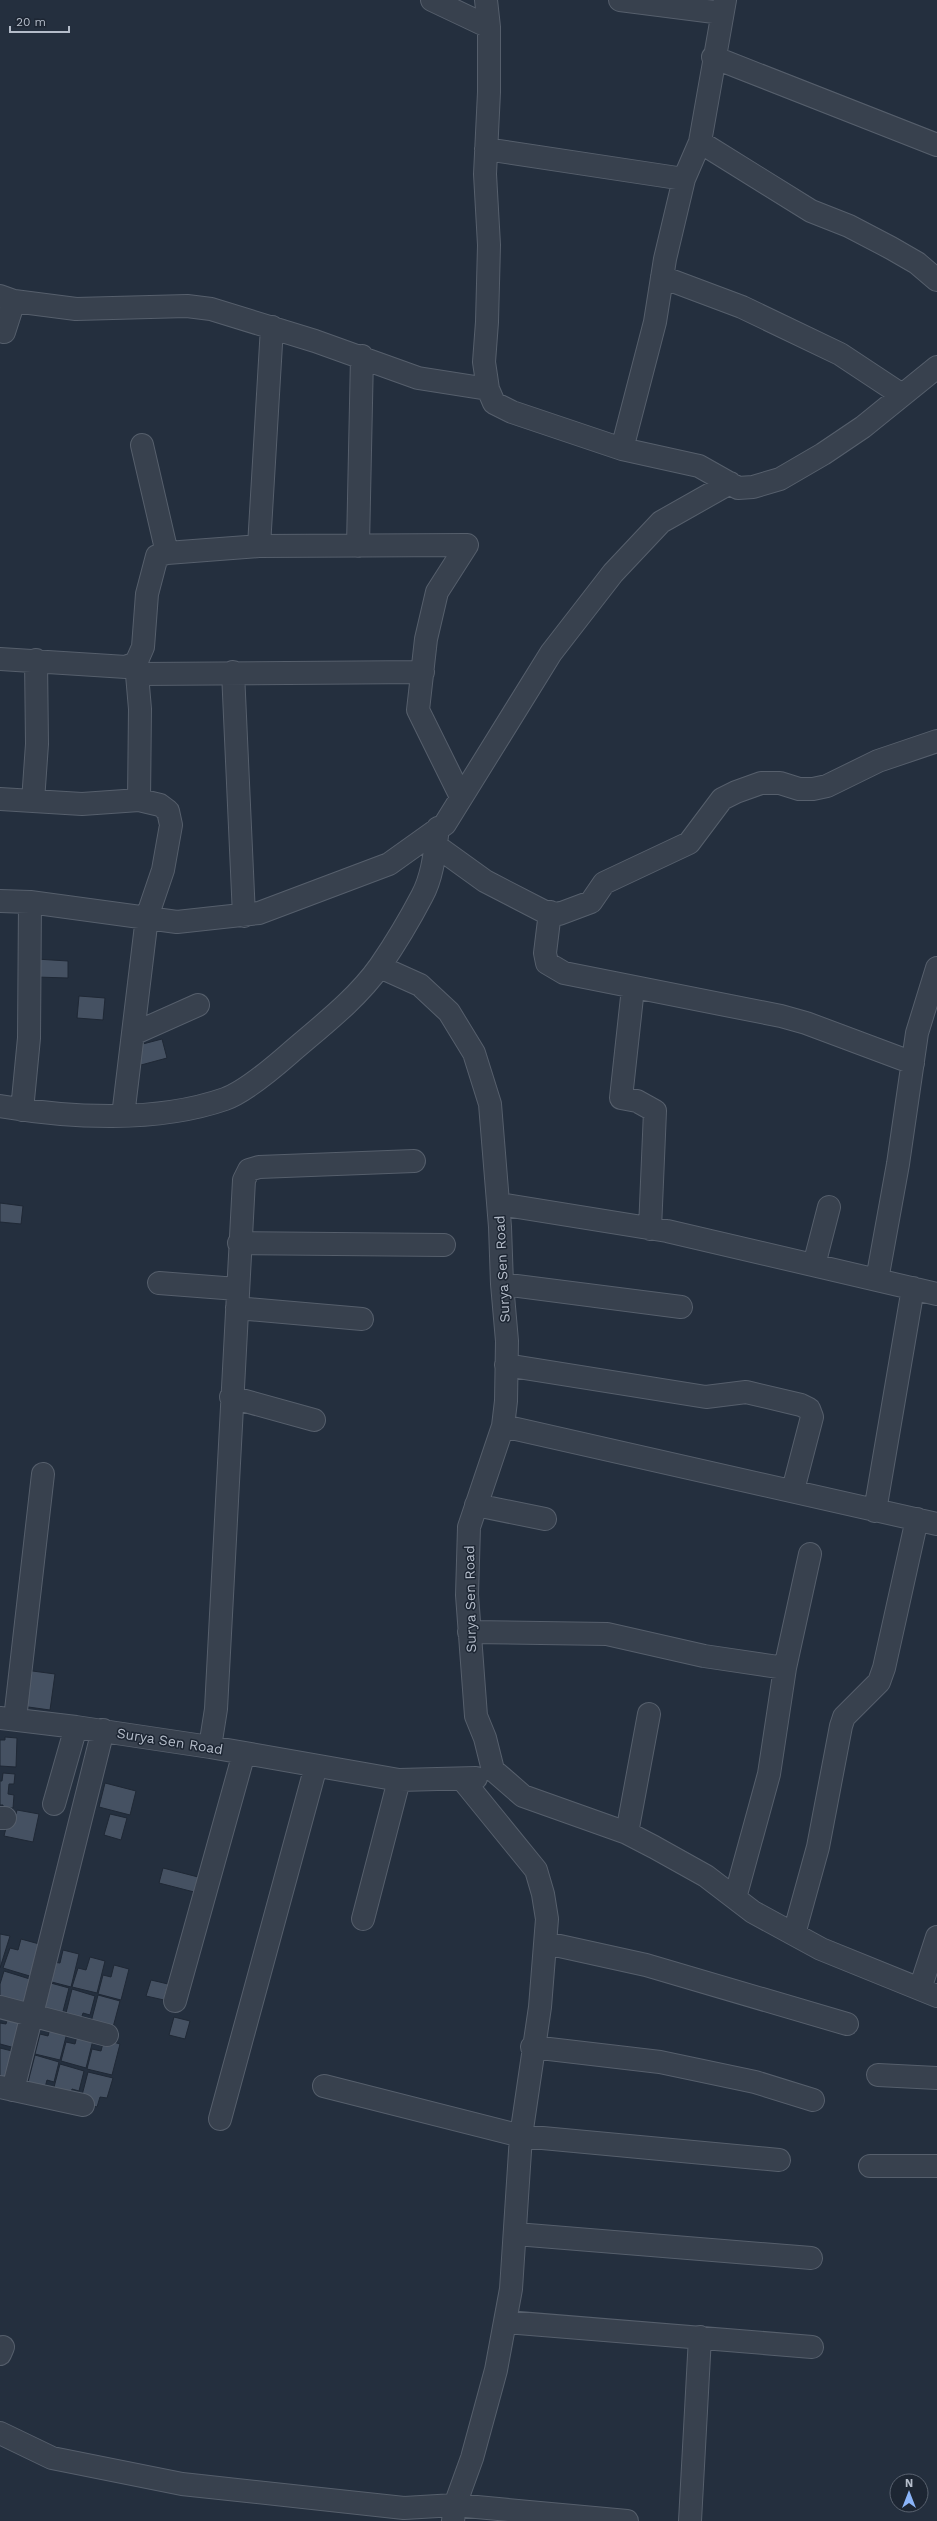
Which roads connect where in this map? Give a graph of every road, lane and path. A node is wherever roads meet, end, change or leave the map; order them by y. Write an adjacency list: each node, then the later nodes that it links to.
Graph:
1 (432, 0): 5 (street)
2 (486, 0): 5 (street)
3 (620, 0): 4 (street)
4 (724, 6): 6 (street)
5 (488, 27): 9 (street)
6 (713, 57): 7 (street); 8 (street)
7 (700, 142): 10 (street); 12 (street)
8 (937, 145)
9 (486, 149): 10 (street); 18 (street)
10 (684, 179): 11 (street)
11 (662, 276): 19 (street); 21 (street)
12 (937, 280)
13 (7, 299): 14 (street); 15 (street)
14 (272, 327): 16 (street); 23 (street)
15 (4, 332)
16 (362, 356): 18 (street); 24 (street)
17 (937, 367): 19 (street)
18 (488, 389): 21 (street)
19 (902, 395): 22 (street)
20 (142, 445): 25 (street)
21 (622, 449): 22 (street)
22 (730, 483): 32 (street)
23 (259, 546): 24 (street); 25 (street)
24 (358, 546): 30 (street)
25 (167, 553): 28 (street)
26 (0, 659): 27 (street)
27 (36, 660): 28 (street); 35 (street)
28 (138, 668): 29 (street); 34 (street)
29 (233, 672): 30 (street); 40 (street)
30 (423, 672): 32 (street)
31 (937, 741): 39 (street)
32 (461, 797): 36 (street)
33 (0, 799): 35 (street)
34 (139, 800): 35 (street); 41 (street)
35 (33, 801)
36 (437, 837): 39 (street); 40 (street); 42 (street)
37 (0, 901): 38 (street)
38 (30, 902): 41 (street); 49 (street)
39 (550, 912): 44 (street)
40 (244, 916): 41 (street)
41 (147, 917): 46 (street)
42 (380, 967): 50 (street); 52 (street, Surya Sen Road)
43 (937, 968): 47 (street)
44 (632, 988): 47 (street); 54 (street)
45 (198, 1005): 46 (street)
46 (133, 1034): 50 (street)
47 (912, 1063): 58 (street)
48 (0, 1106): 49 (street)
49 (22, 1110): 50 (street)
50 (123, 1116)
51 (414, 1161): 55 (street)
52 (499, 1204): 54 (street); 60 (street, Surya Sen Road)
53 (829, 1206): 57 (street)
54 (650, 1229): 57 (street)
55 (239, 1243): 56 (street); 63 (street)
56 (444, 1245)
57 (814, 1265): 58 (street)
58 (877, 1280): 61 (street)
59 (159, 1283): 63 (street)
60 (502, 1284): 64 (street); 66 (street, Surya Sen Road)
61 (913, 1288): 62 (street); 73 (street)
62 (937, 1294)
63 (237, 1298): 65 (street); 67 (street)
64 (681, 1307)
65 (362, 1319)
66 (506, 1365): 69 (street, Surya Sen Road); 71 (street)
67 (231, 1397): 68 (street); 83 (street)
68 (314, 1420)
69 (503, 1426): 71 (street); 72 (street, Surya Sen Road)
70 (43, 1474): 80 (street)
71 (793, 1490): 73 (street)
72 (476, 1505): 74 (street); 77 (street, Surya Sen Road)
73 (875, 1511): 75 (street)
74 (545, 1519)
75 (927, 1522): 93 (street)
76 (810, 1554): 78 (street)
77 (469, 1632): 78 (street); 86 (street, Surya Sen Road)
78 (785, 1668): 91 (street)
79 (649, 1714): 90 (street)
80 (7, 1719): 81 (street, Surya Sen Road)
81 (76, 1726): 82 (street, Surya Sen Road); 89 (street)
82 (103, 1730): 83 (street, Surya Sen Road); 99 (street)
83 (210, 1747): 84 (street, Surya Sen Road)
84 (244, 1753): 85 (street, Surya Sen Road); 97 (street)
85 (316, 1766): 88 (street, Surya Sen Road); 109 (street)
86 (500, 1776): 87 (street, Surya Sen Road); 90 (street)
87 (462, 1779): 88 (street, Surya Sen Road); 95 (street)
88 (399, 1780): 92 (street)
89 (54, 1804)
90 (627, 1833): 91 (street)
91 (735, 1898): 93 (street)
92 (363, 1918)
93 (794, 1934): 96 (street)
94 (937, 1937): 96 (street)
95 (546, 1943): 100 (street); 102 (street)
96 (929, 1992)
97 (175, 2001)
98 (0, 2007): 99 (street)
99 (31, 2015): 101 (street); 106 (street)
100 (847, 2024)
101 (107, 2035)
102 (532, 2047): 107 (street); 110 (street)
103 (878, 2075): 104 (street)
104 (937, 2078)
105 (324, 2086): 110 (street)
106 (7, 2088): 108 (street)
107 (813, 2100)
108 (83, 2105)
109 (220, 2119)
110 (521, 2136): 111 (street); 114 (street)
111 (779, 2160)
112 (870, 2166): 113 (street)
113 (937, 2166)
114 (516, 2234): 115 (street); 116 (street)
115 (811, 2258)
116 (506, 2322): 117 (street); 120 (street)
117 (700, 2337): 118 (street); 122 (street)
118 (812, 2347)
119 (0, 2435): 120 (street)
120 (454, 2513): 121 (street)
121 (627, 2521)
122 (690, 2521)

